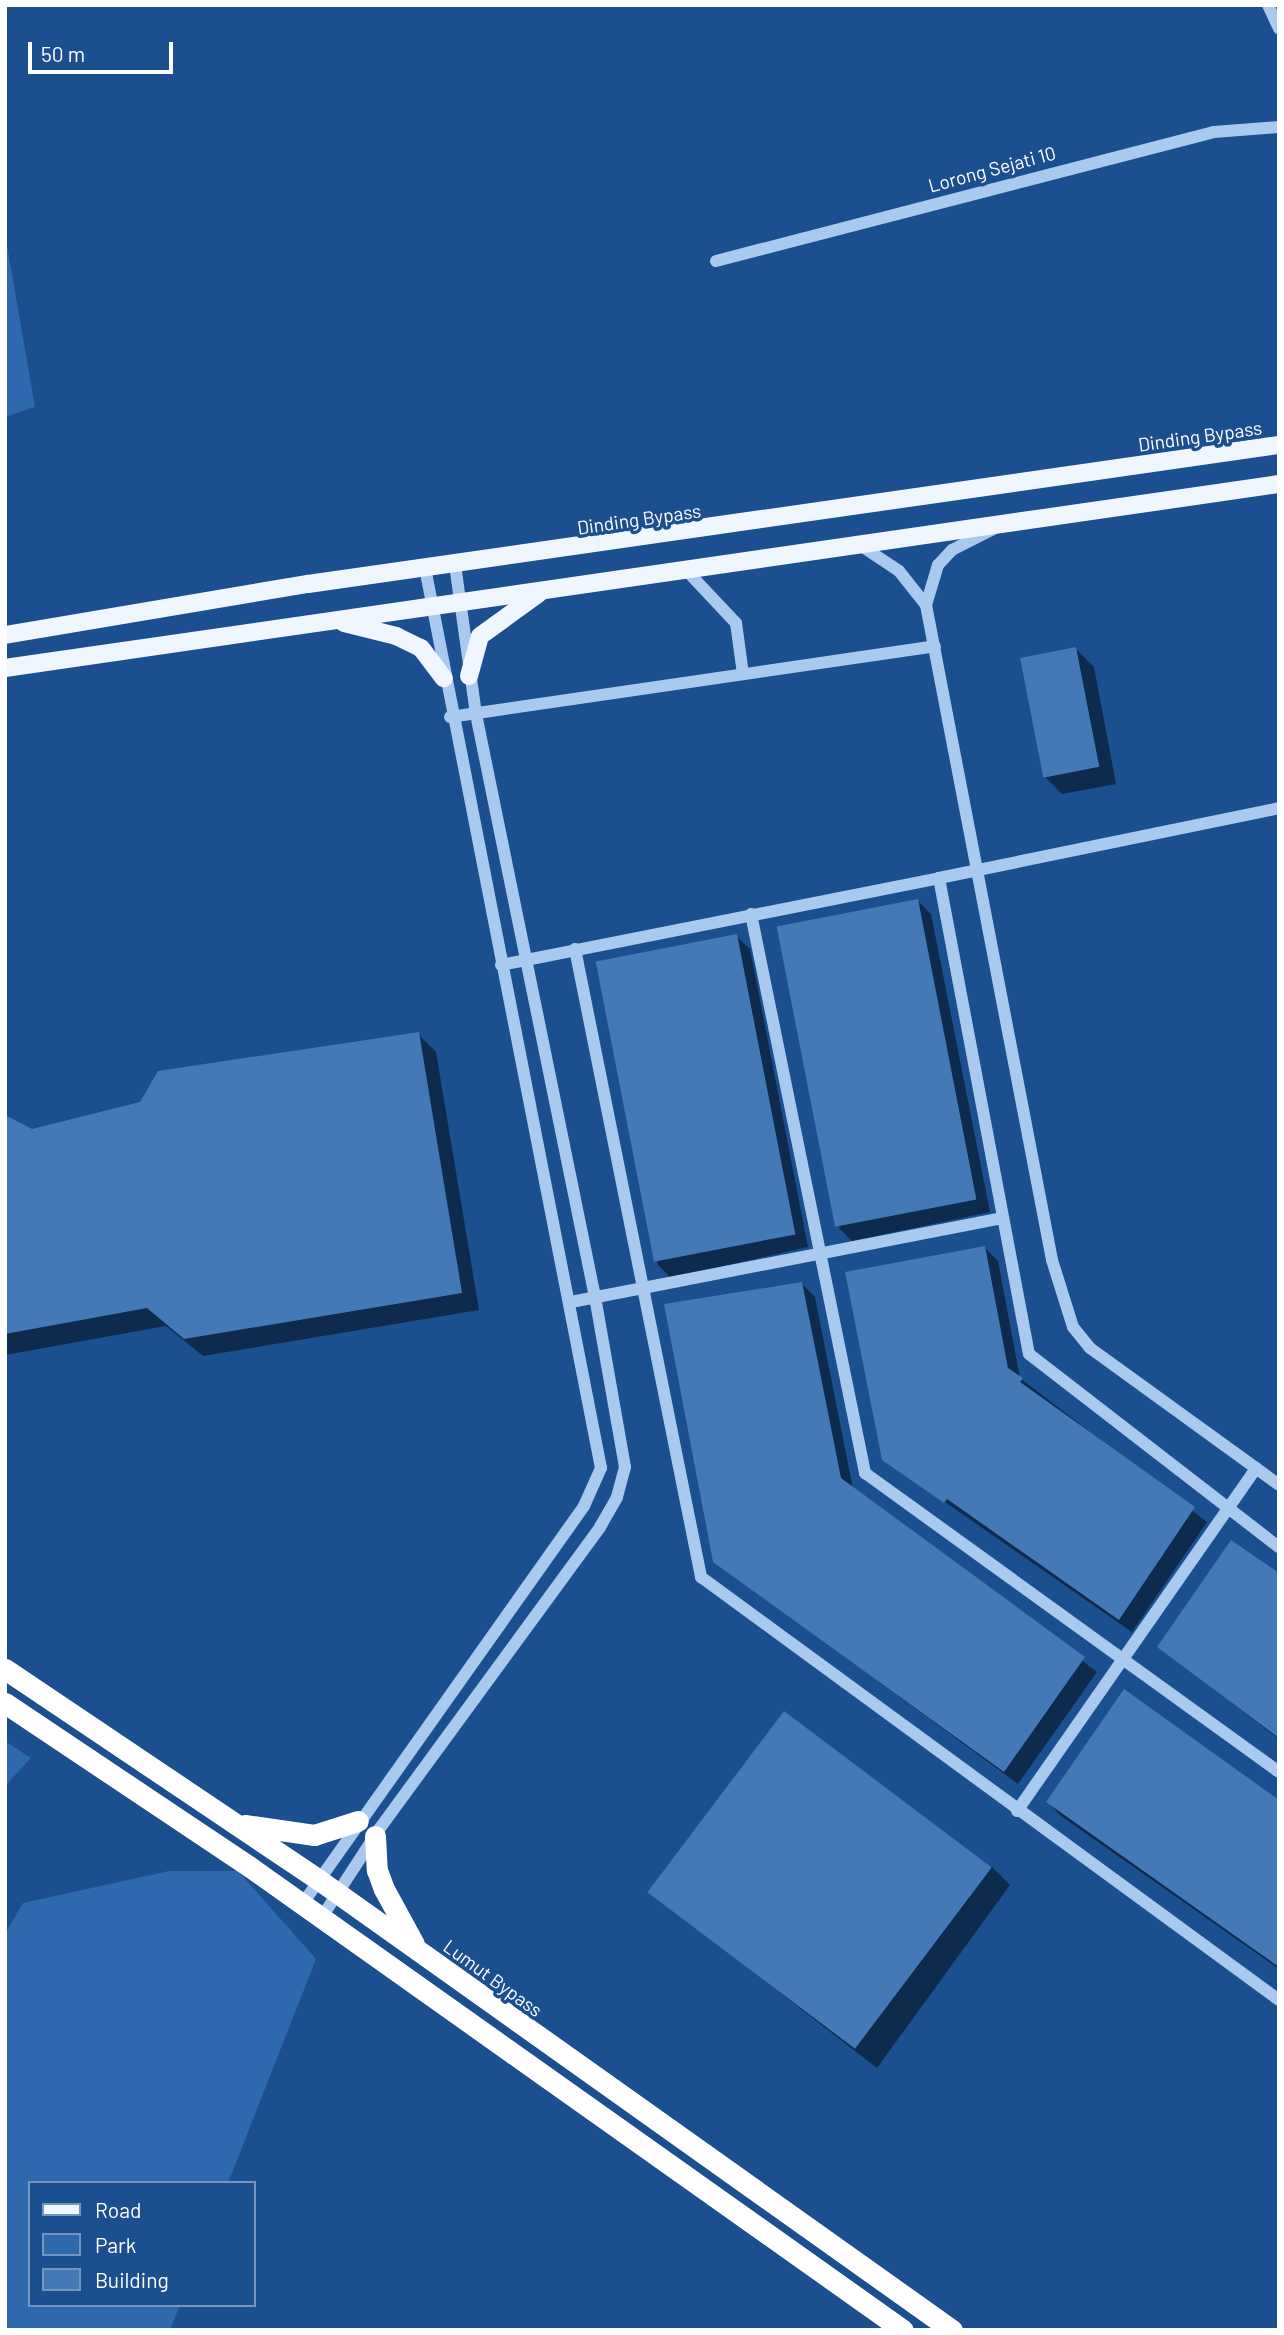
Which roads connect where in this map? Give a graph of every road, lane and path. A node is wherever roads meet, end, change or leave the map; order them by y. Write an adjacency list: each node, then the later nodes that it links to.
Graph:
1 (1268, 5): 2 (street)
2 (1279, 29)
3 (1279, 127): 4 (street, Lorong Sejati 10)
4 (716, 261)
5 (1279, 445): 9 (main road, Dinding Bypass)
6 (1279, 484): 7 (main road)
7 (1002, 524): 8 (main road); 14 (street)
8 (860, 545): 11 (main road); 14 (street)
9 (454, 564): 10 (main road, Dinding Bypass); 13 (street)
10 (425, 568): 15 (street); 17 (main road, Dinding Bypass)
11 (686, 570): 12 (main road); 20 (street)
12 (544, 590): 13 (main road); 21 (main road)
13 (458, 603): 15 (main road); 21 (street)
14 (926, 605): 18 (street)
15 (431, 607): 16 (main road); 22 (street)
16 (337, 621): 19 (main road); 22 (main road)
17 (5, 635)
18 (935, 646): 20 (street); 26 (street)
19 (5, 668)
20 (744, 674): 23 (street)
21 (468, 676): 23 (street)
22 (444, 678): 24 (street)
23 (476, 714): 24 (street); 30 (street)
24 (450, 717): 31 (street)
25 (1279, 808): 26 (street)
26 (976, 870): 27 (street); 37 (street)
27 (939, 878): 28 (street); 32 (street)
28 (751, 914): 29 (street); 33 (street)
29 (575, 949): 30 (street); 34 (street)
30 (528, 961): 31 (street); 35 (street)
31 (502, 965): 36 (street)
32 (1002, 1218): 33 (street); 39 (street)
33 (820, 1256): 34 (street); 41 (street)
34 (642, 1289): 35 (street); 45 (street)
35 (595, 1297): 36 (street); 48 (street)
36 (571, 1302): 46 (street)
37 (1256, 1468): 38 (street); 39 (street)
38 (1279, 1485)
39 (1227, 1508): 40 (street); 41 (street)
40 (1279, 1548)
41 (1124, 1661): 44 (street); 45 (street)
42 (5, 1669): 47 (highway, Lumut Bypass)
43 (5, 1703): 51 (highway)
44 (1279, 1772)
45 (1017, 1811): 54 (street)
46 (358, 1821): 47 (highway); 49 (street)
47 (236, 1823): 49 (highway, Lumut Bypass)
48 (375, 1836): 50 (street); 53 (highway)
49 (319, 1880): 50 (highway, Lumut Bypass); 51 (street)
50 (338, 1894): 52 (street); 53 (highway, Lumut Bypass)
51 (303, 1903): 52 (highway)
52 (322, 1917): 55 (highway)
53 (421, 1954): 56 (highway, Lumut Bypass)
54 (1279, 2000)
55 (903, 2330)
56 (952, 2330)

